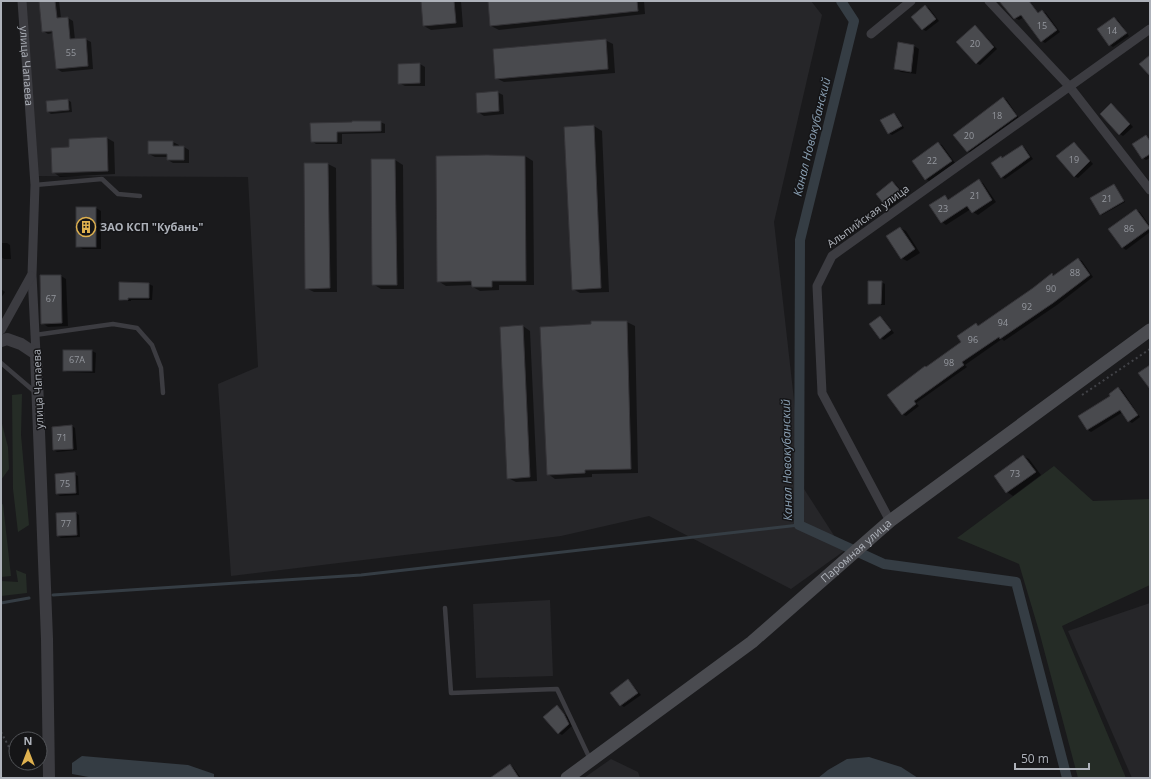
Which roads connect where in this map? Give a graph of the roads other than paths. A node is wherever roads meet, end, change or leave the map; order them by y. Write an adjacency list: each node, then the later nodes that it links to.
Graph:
1 (22, 1): 7 (street, улица Чапаева)
2 (911, 1): 5 (street)
3 (989, 1): 6 (street)
4 (1150, 29): 6 (street, Альпийская улица)
5 (871, 34)
6 (1069, 86): 8 (street); 19 (street, Альпийская улица)
7 (35, 185): 9 (lane); 10 (street, улица Чапаева)
8 (1150, 190)
9 (140, 196)
10 (32, 275): 11 (street); 13 (street, улица Чапаева)
11 (1, 330)
12 (1150, 330): 19 (main road, Паромная улица)
13 (35, 335): 15 (street, улица Чапаева); 17 (lane)
14 (1, 341): 15 (street)
15 (36, 354): 18 (street, улица Чапаева)
16 (1, 363): 18 (lane)
17 (163, 393)
18 (38, 394): 22 (street, улица Чапаева)
19 (885, 525): 21 (main road, Паромная улица)
20 (445, 608): 21 (lane)
21 (591, 760): 23 (main road, Паромная улица)
22 (49, 778)
23 (566, 778)

